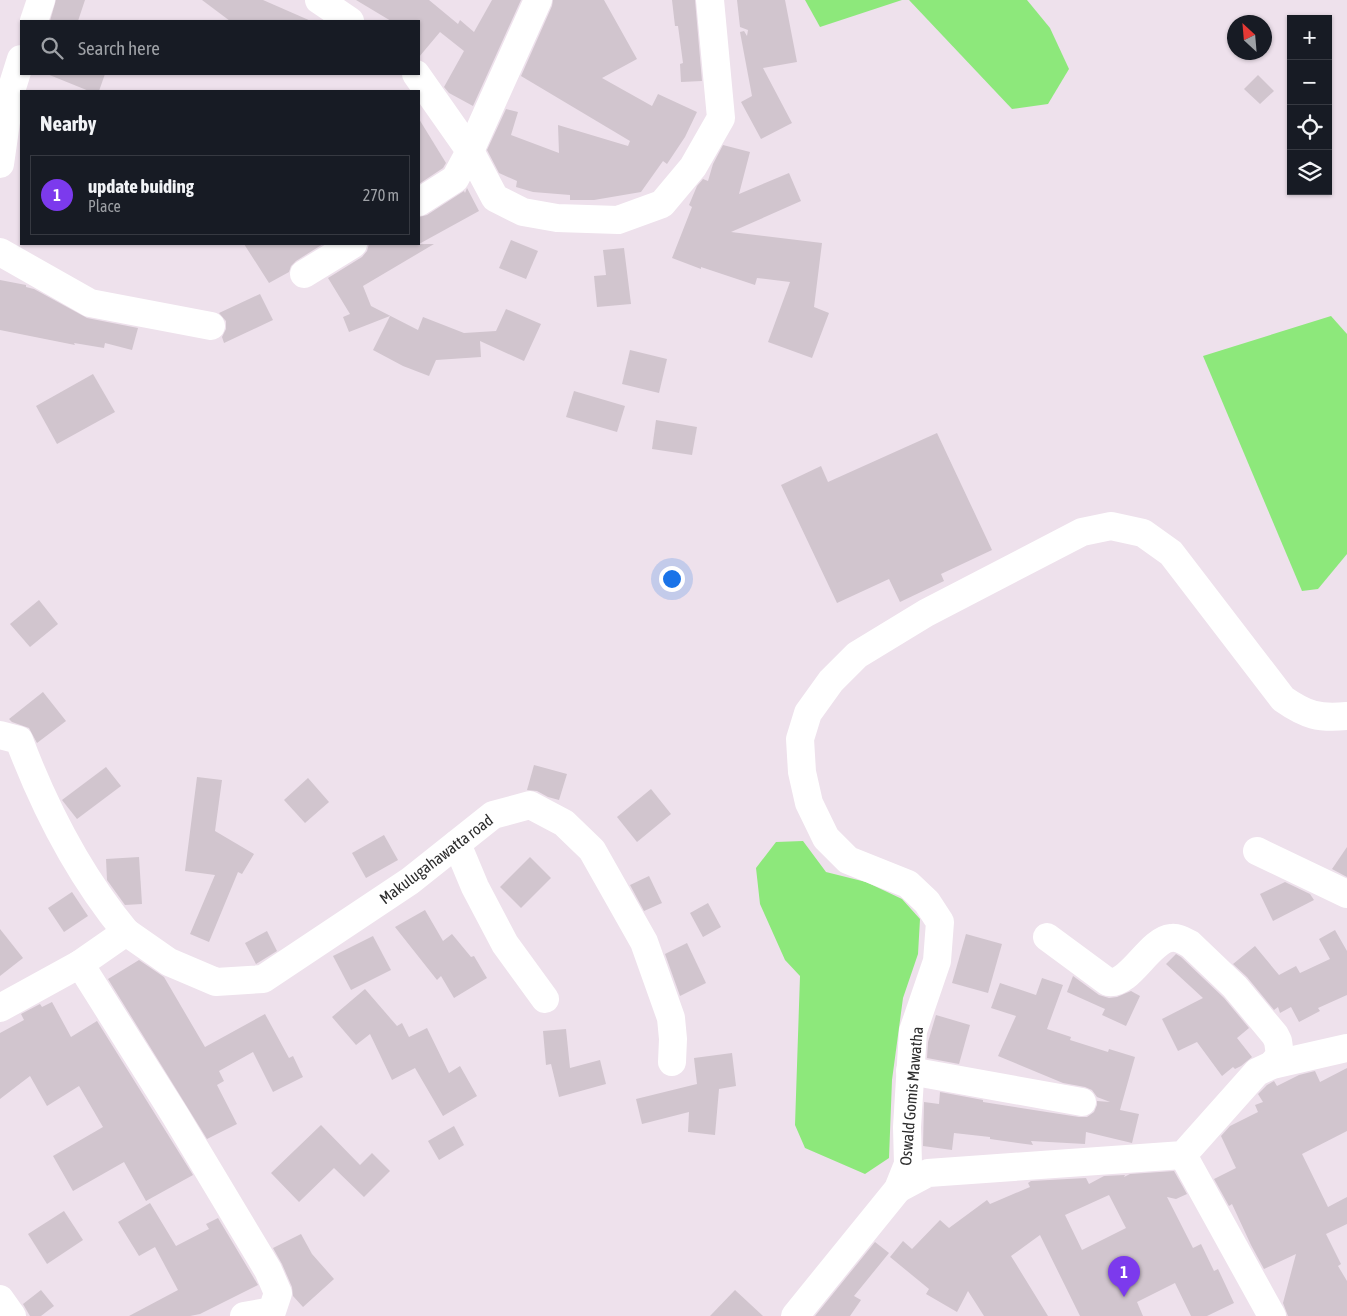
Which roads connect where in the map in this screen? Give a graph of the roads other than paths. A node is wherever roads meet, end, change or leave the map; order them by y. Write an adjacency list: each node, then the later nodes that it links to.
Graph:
1 (41, 0): 5 (street)
2 (319, 0): 6 (street)
3 (538, 0): 10 (street)
4 (710, 0): 10 (street)
5 (34, 20)
6 (349, 20)
7 (20, 61): 9 (street)
8 (417, 75): 10 (street)
9 (5, 96): 11 (street)
10 (470, 151): 12 (street)
11 (0, 164)
12 (420, 201)
13 (351, 245): 15 (street)
14 (0, 252): 16 (street)
15 (304, 274)
16 (211, 326)
17 (1347, 716): 30 (street, Oswald Gomis Mawatha)
18 (0, 735): 22 (street, Makulugahawatta road)
19 (457, 844): 22 (street, Makulugahawatta road); 25 (street); 28 (street, Makulugahawatta road)
20 (1257, 851): 21 (street)
21 (1347, 894)
22 (126, 932): 24 (street)
23 (1047, 937): 29 (street)
24 (80, 964): 26 (street); 36 (street)
25 (545, 999)
26 (0, 1008)
27 (1347, 1048): 29 (street)
28 (672, 1062)
29 (1272, 1065): 32 (street)
30 (910, 1071): 31 (street); 33 (street, Oswald Gomis Mawatha)
31 (1082, 1102)
32 (1183, 1155): 33 (street); 38 (street)
33 (898, 1189): 37 (street, Oswald Gomis Mawatha)
34 (0, 1299): 35 (street)
35 (12, 1316)
36 (244, 1316)
37 (795, 1316)
38 (1272, 1316)

